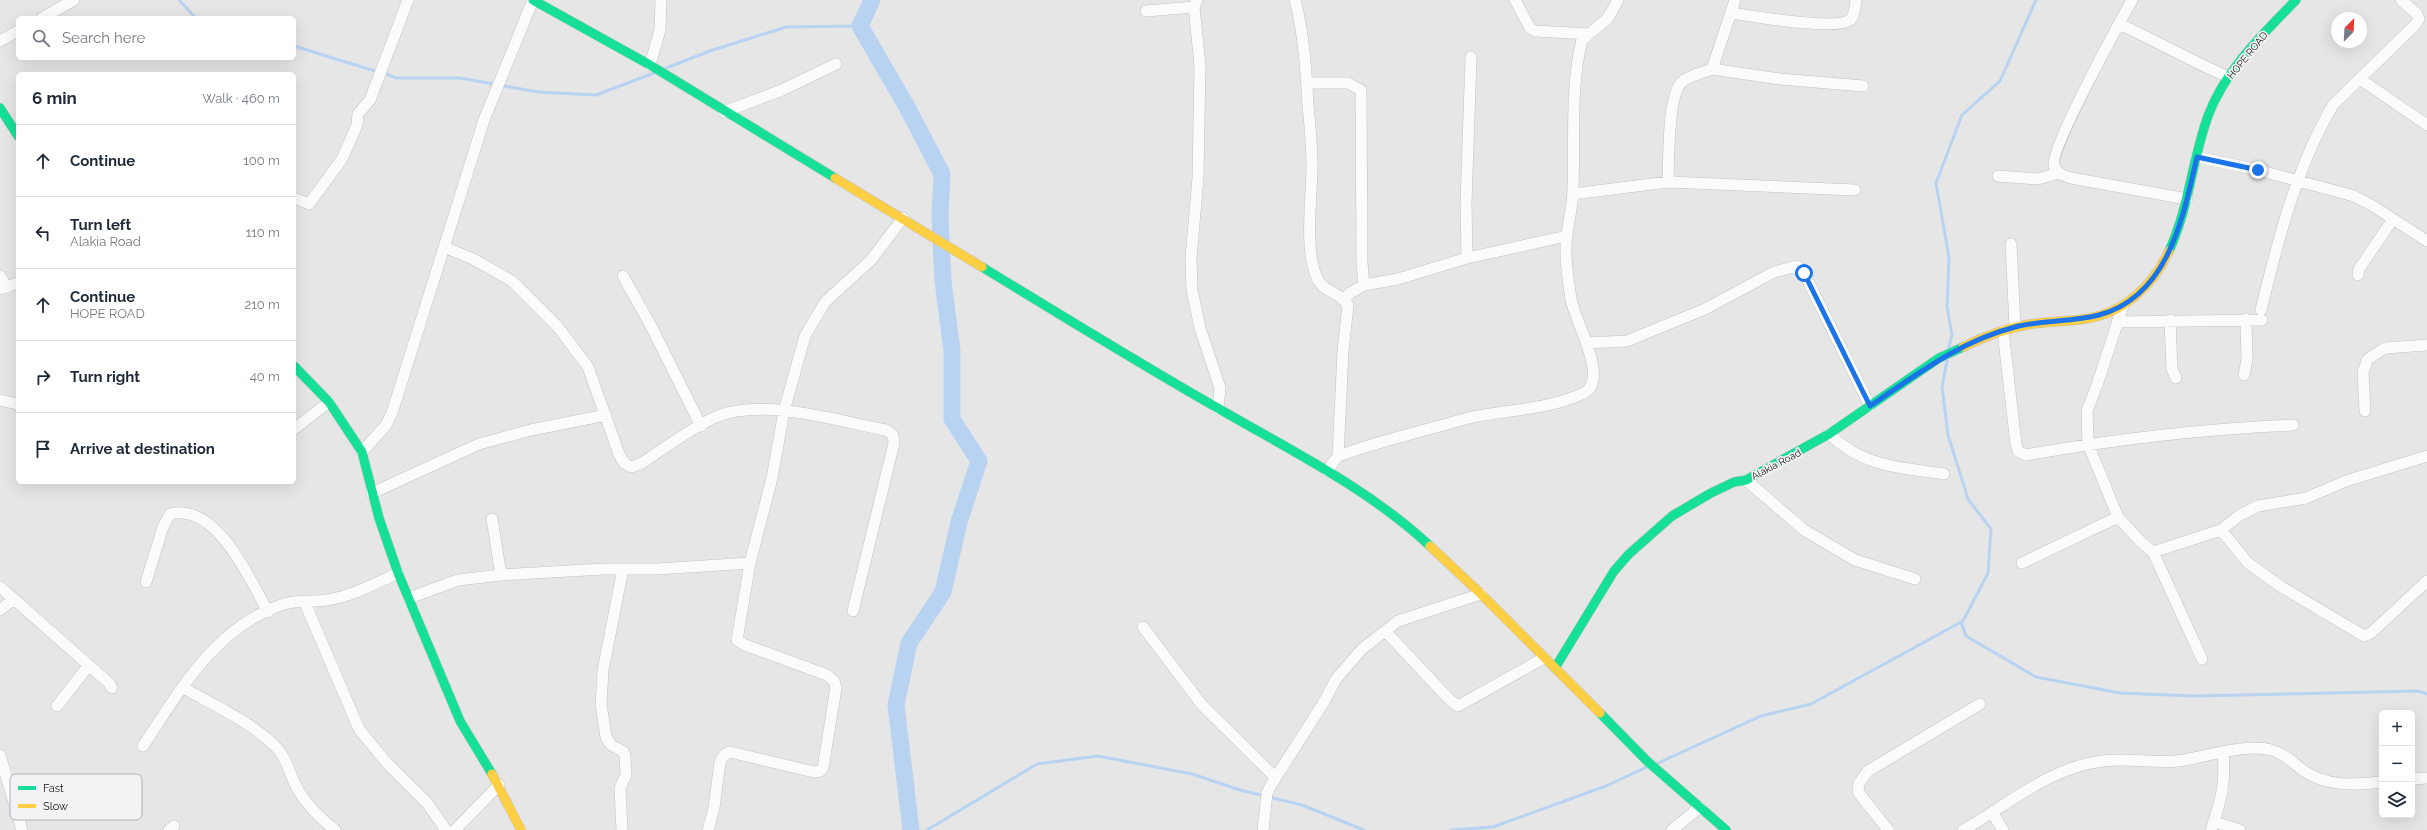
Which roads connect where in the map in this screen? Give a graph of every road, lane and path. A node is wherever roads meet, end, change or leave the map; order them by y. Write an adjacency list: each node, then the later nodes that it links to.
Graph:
1 (74, 0): 16 (street)
2 (408, 0): 41 (street)
3 (533, 0): 24 (street); 48 (street)
4 (661, 0): 24 (street)
5 (1295, 0): 28 (street)
6 (1515, 0): 20 (street)
7 (1618, 0): 20 (street)
8 (1735, 0): 15 (street)
9 (1856, 0): 15 (street)
10 (2132, 0): 18 (street)
11 (2296, 0): 26 (street, HOPE ROAD)
12 (2401, 0): 17 (street)
13 (1195, 3): 14 (street); 72 (street)
14 (1146, 11)
15 (1731, 13): 25 (street)
16 (46, 16)
17 (2423, 20): 27 (street)
18 (2121, 24): 26 (street); 35 (street)
19 (16, 32): 21 (street)
20 (1589, 34): 40 (street)
21 (0, 40)
22 (1471, 56): 49 (street)
23 (836, 64): 31 (street)
24 (652, 66): 31 (street)
25 (1712, 69): 29 (street); 38 (street)
26 (2228, 77): 34 (street, HOPE ROAD)
27 (2360, 79): 32 (street); 37 (street)
28 (1307, 83): 54 (street); 56 (street)
29 (1863, 86)
30 (0, 108): 33 (street)
31 (724, 112): 43 (street)
32 (2427, 125)
33 (16, 133)
34 (2197, 157): 37 (street); 42 (street, HOPE ROAD)
35 (2059, 173): 36 (street); 42 (street)
36 (1998, 176)
37 (2297, 181): 44 (street); 58 (street)
38 (1668, 182): 39 (street); 40 (street)
39 (1855, 190)
40 (1573, 194): 45 (street)
41 (296, 199)
42 (2187, 199): 57 (street, HOPE ROAD)
43 (903, 218): 72 (street); 73 (street)
44 (2393, 219): 46 (street); 50 (street)
45 (1567, 236): 49 (street); 63 (street)
46 (2427, 241)
47 (2011, 244): 61 (street)
48 (444, 247): 75 (street); 81 (street)
49 (1467, 258): 54 (street)
50 (2358, 275)
51 (0, 276): 55 (street)
52 (623, 276): 77 (street)
53 (16, 284): 55 (street)
54 (1364, 285): 56 (street)
55 (3, 288)
56 (1344, 299): 82 (street)
57 (2123, 306): 60 (street); 61 (street, HOPE ROAD)
58 (2246, 319): 59 (street); 66 (street)
59 (2170, 320): 60 (street); 67 (street)
60 (2117, 322): 80 (street)
61 (2015, 327): 62 (street, HOPE ROAD)
62 (2003, 331): 71 (street, Alakia Road); 80 (street)
63 (1587, 343): 71 (street); 82 (street)
64 (2427, 345): 74 (street)
65 (296, 368): 69 (street)
66 (2244, 375)
67 (2176, 378)
68 (0, 400): 70 (street)
69 (329, 402): 78 (street); 81 (street)
70 (16, 404)
71 (1870, 406): 79 (street, Alakia Road)
72 (1218, 409): 84 (street)
73 (784, 411): 77 (street); 92 (street); 106 (street)
74 (2365, 412)
75 (606, 415): 77 (street); 87 (street)
76 (2293, 425): 80 (street)
77 (701, 426)
78 (296, 427)
79 (1829, 434): 85 (street); 86 (street, Alakia Road)
80 (2088, 444): 88 (street)
81 (362, 452): 87 (street)
82 (1338, 456): 84 (street)
83 (2427, 456): 90 (street)
84 (1326, 471): 101 (street)
85 (1944, 474)
86 (1746, 480): 97 (street); 113 (street, Alakia Road)
87 (372, 493): 95 (street)
88 (2118, 517): 91 (street); 93 (street)
89 (492, 519): 96 (street)
90 (2221, 530): 91 (street); 98 (street)
91 (2153, 552): 111 (street)
92 (750, 563): 94 (street); 137 (street)
93 (2022, 563)
94 (623, 569): 96 (street); 136 (street)
95 (398, 573): 102 (street); 104 (street)
96 (501, 575): 102 (street)
97 (1915, 579)
98 (2427, 581)
99 (146, 582): 107 (street)
100 (0, 587): 103 (street)
101 (1481, 594): 109 (street); 110 (street)
102 (409, 598): 124 (street)
103 (14, 599): 105 (street); 112 (street)
104 (305, 603): 107 (street); 133 (street)
105 (0, 610)
106 (852, 611)
107 (268, 612): 114 (street)
108 (1143, 627): 125 (street)
109 (1385, 631): 110 (street); 125 (street)
110 (1544, 658): 113 (street)
111 (2202, 659)
112 (89, 665): 115 (street); 117 (street)
113 (1555, 668): 127 (street)
114 (182, 687): 118 (street); 132 (street)
115 (112, 688)
116 (1980, 704): 141 (street)
117 (57, 706)
118 (144, 746)
119 (2223, 752): 123 (street); 128 (street); 130 (street)
120 (0, 755): 126 (street)
121 (2427, 778): 122 (street)
122 (2415, 779)
123 (2379, 782)
124 (499, 785): 134 (street); 135 (street)
125 (1271, 785): 138 (street)
126 (10, 790)
127 (1700, 807): 139 (street); 140 (street)
128 (1994, 814): 142 (street); 143 (street)
129 (19, 820): 131 (street)
130 (2212, 826): 144 (street)
131 (22, 830)
132 (335, 830)
133 (446, 830)
134 (455, 830)
135 (521, 830)
136 (622, 830)
137 (708, 830)
138 (1263, 830)
139 (1672, 830)
140 (1726, 830)
141 (1888, 830)
142 (1963, 830)
143 (2003, 830)
144 (2240, 830)

